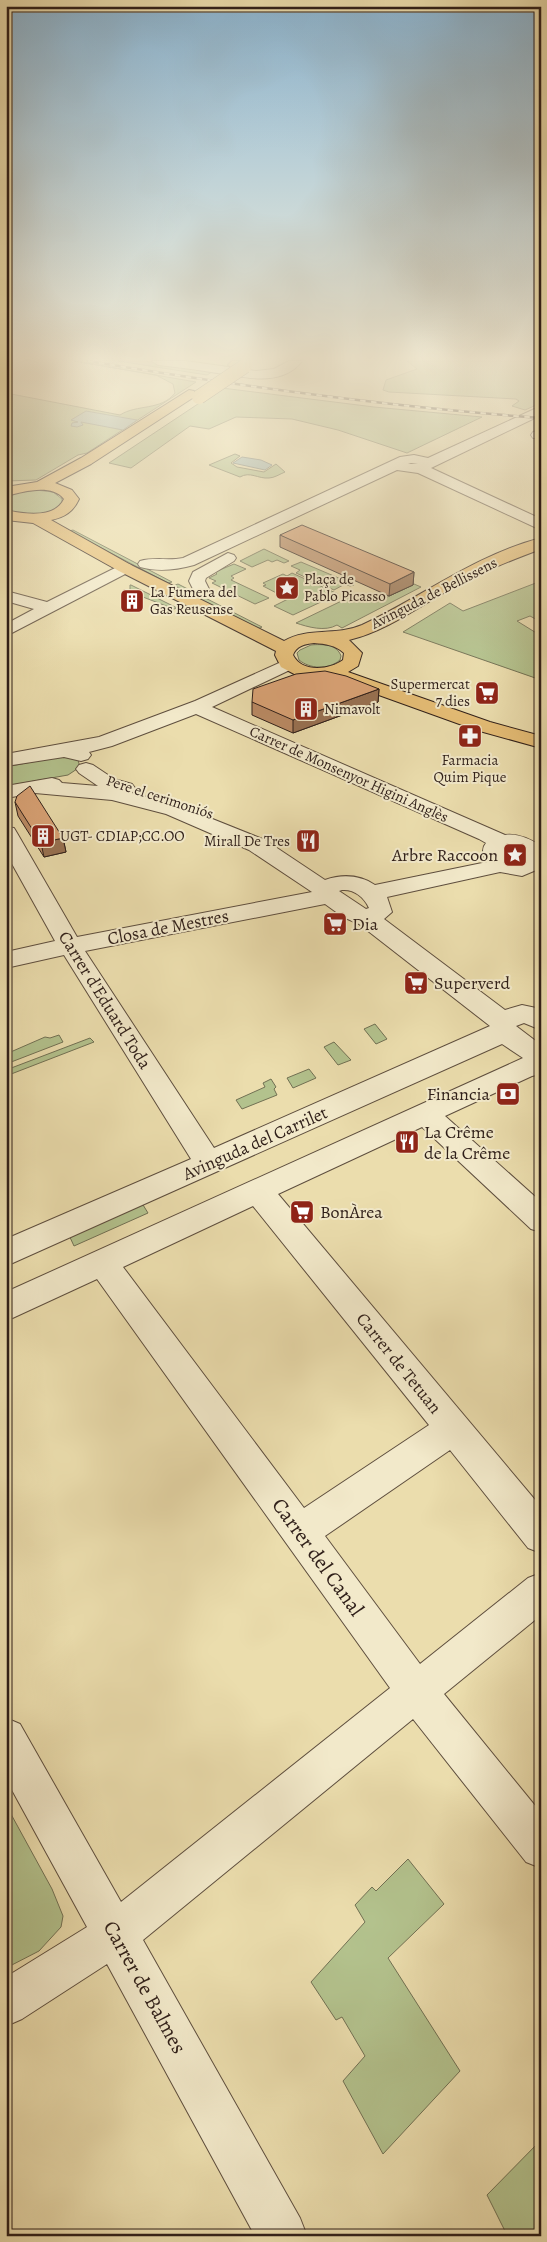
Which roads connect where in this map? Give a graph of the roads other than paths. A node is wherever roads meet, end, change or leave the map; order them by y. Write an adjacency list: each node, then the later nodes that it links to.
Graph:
1 (77, 466): 6 (main road)
2 (92, 466): 7 (main road)
3 (413, 466): 12 (street)
4 (413, 466): 12 (street)
5 (415, 466): 13 (street)
6 (40, 486): 7 (main road); 8 (main road)
7 (61, 490): 9 (main road)
8 (8, 491)
9 (64, 510): 11 (main road); 16 (main road)
10 (6, 515): 11 (main road)
11 (36, 518): 17 (main road)
12 (284, 524): 16 (street); 18 (street)
13 (541, 525)
14 (541, 543): 22 (main road, Avinguda de Bellissens)
15 (541, 555): 24 (main road, Avinguda de Bellissens)
16 (146, 564): 18 (main road)
17 (125, 568): 20 (street); 25 (main road)
18 (202, 591): 23 (main road)
19 (6, 596): 20 (street)
20 (49, 608): 21 (street)
21 (6, 631)
22 (326, 639): 23 (main road, Avinguda de Bellissens); 24 (main road)
23 (303, 640): 25 (main road)
24 (353, 655): 26 (main road, Avinguda de Bellissens); 28 (main road)
25 (287, 656): 26 (main road); 27 (street)
26 (321, 673): 27 (street); 30 (main road)
27 (199, 706): 29 (street); 36 (street, Carrer de Monsenyor Higini Anglès)
28 (541, 728)
29 (105, 742): 31 (street); 33 (street)
30 (541, 742)
31 (64, 751): 32 (street); 33 (street, Pere el cerimoniós)
32 (6, 760)
33 (86, 766): 34 (street); 39 (street, Pere el cerimoniós)
34 (16, 792): 39 (street)
35 (6, 833): 41 (street, Carrer d'Eduard Toda)
36 (502, 842): 37 (street, Carrer de Monsenyor Higini Anglès); 38 (street)
37 (539, 854): 38 (street)
38 (499, 865): 40 (street)
39 (331, 890): 40 (street); 41 (street, Closa de Mestres)
40 (373, 908): 44 (street)
41 (70, 946): 42 (street, Closa de Mestres); 48 (street, Carrer d'Eduard Toda)
42 (6, 960)
43 (541, 1021): 44 (street)
44 (508, 1022): 45 (street); 48 (street, Avinguda del Carrilet)
45 (541, 1058)
46 (541, 1064): 47 (street)
47 (426, 1114): 49 (street); 50 (street)
48 (209, 1164): 51 (street, Avinguda del Carrilet)
49 (258, 1191): 52 (street); 54 (street, Carrer de Tetuan)
50 (541, 1220)
51 (6, 1253)
52 (102, 1262): 53 (street); 55 (street, Carrer del Canal)
53 (6, 1307)
54 (453, 1428): 55 (street); 56 (street, Carrer de Tetuan)
55 (300, 1532): 58 (street, Carrer del Canal)
56 (541, 1535)
57 (541, 1591): 58 (street)
58 (416, 1691): 60 (street, Carrer del Canal); 61 (street)
59 (6, 1738): 61 (street, Carrer de Balmes)
60 (541, 1847)
61 (116, 1934): 62 (street); 63 (street); 64 (street, Carrer de Balmes)
62 (6, 2003)
63 (6, 2024)
64 (282, 2236)

